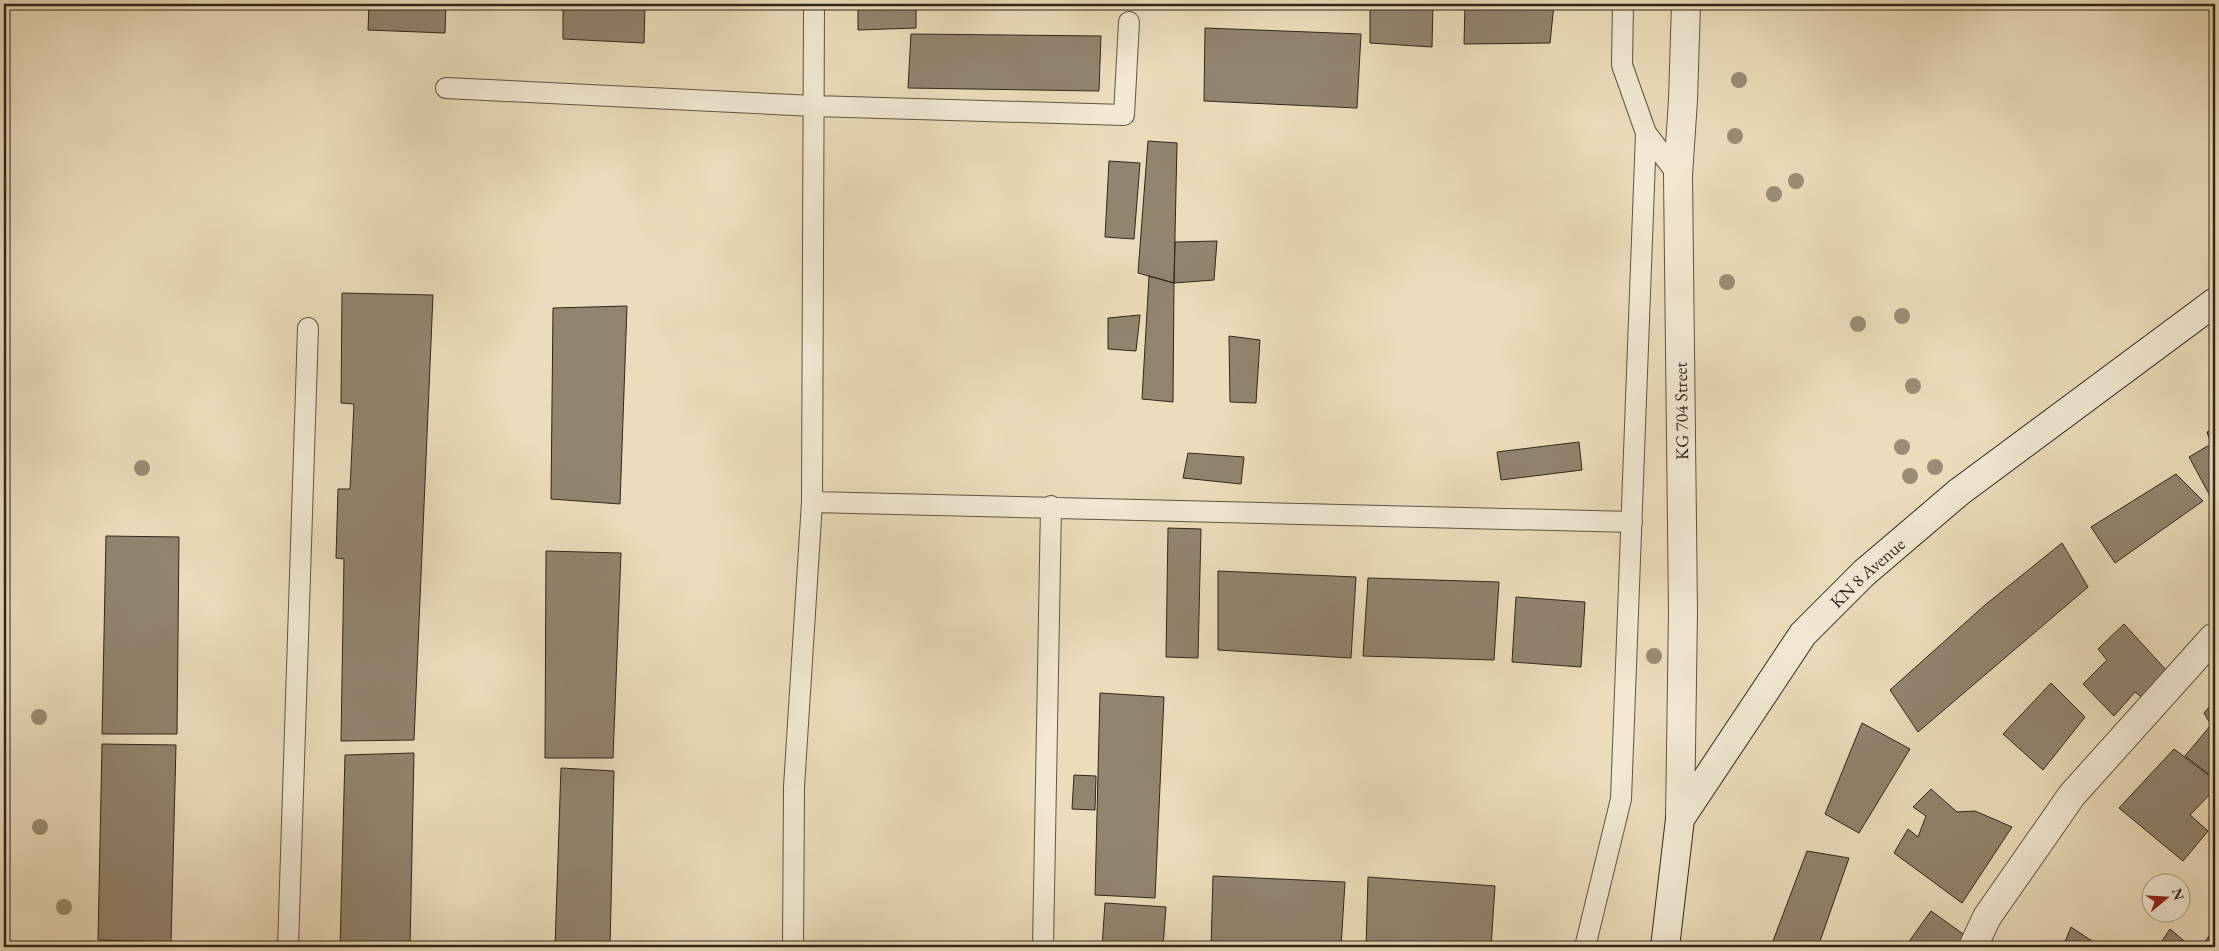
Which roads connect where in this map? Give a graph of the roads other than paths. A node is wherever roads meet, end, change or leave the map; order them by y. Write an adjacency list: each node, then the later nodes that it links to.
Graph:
1 (814, 4): 6 (lane)
2 (1623, 4): 7 (lane)
3 (1686, 4): 8 (street, KG 704 Street)
4 (1129, 22): 6 (lane)
5 (446, 88): 6 (lane)
6 (814, 106): 11 (lane)
7 (1646, 133): 8 (lane); 13 (lane)
8 (1678, 175): 15 (street, KG 704 Street)
9 (2215, 302): 15 (street, KN 8 Avenue)
10 (308, 328): 16 (lane)
11 (812, 502): 12 (lane); 17 (lane)
12 (1051, 506): 13 (lane); 18 (lane)
13 (1632, 522): 19 (lane)
14 (2213, 638): 21 (street)
15 (1680, 819): 20 (street, KN 8 Avenue)
16 (288, 947)
17 (793, 947)
18 (1043, 947)
19 (1585, 947)
20 (1665, 947)
21 (1973, 947)

